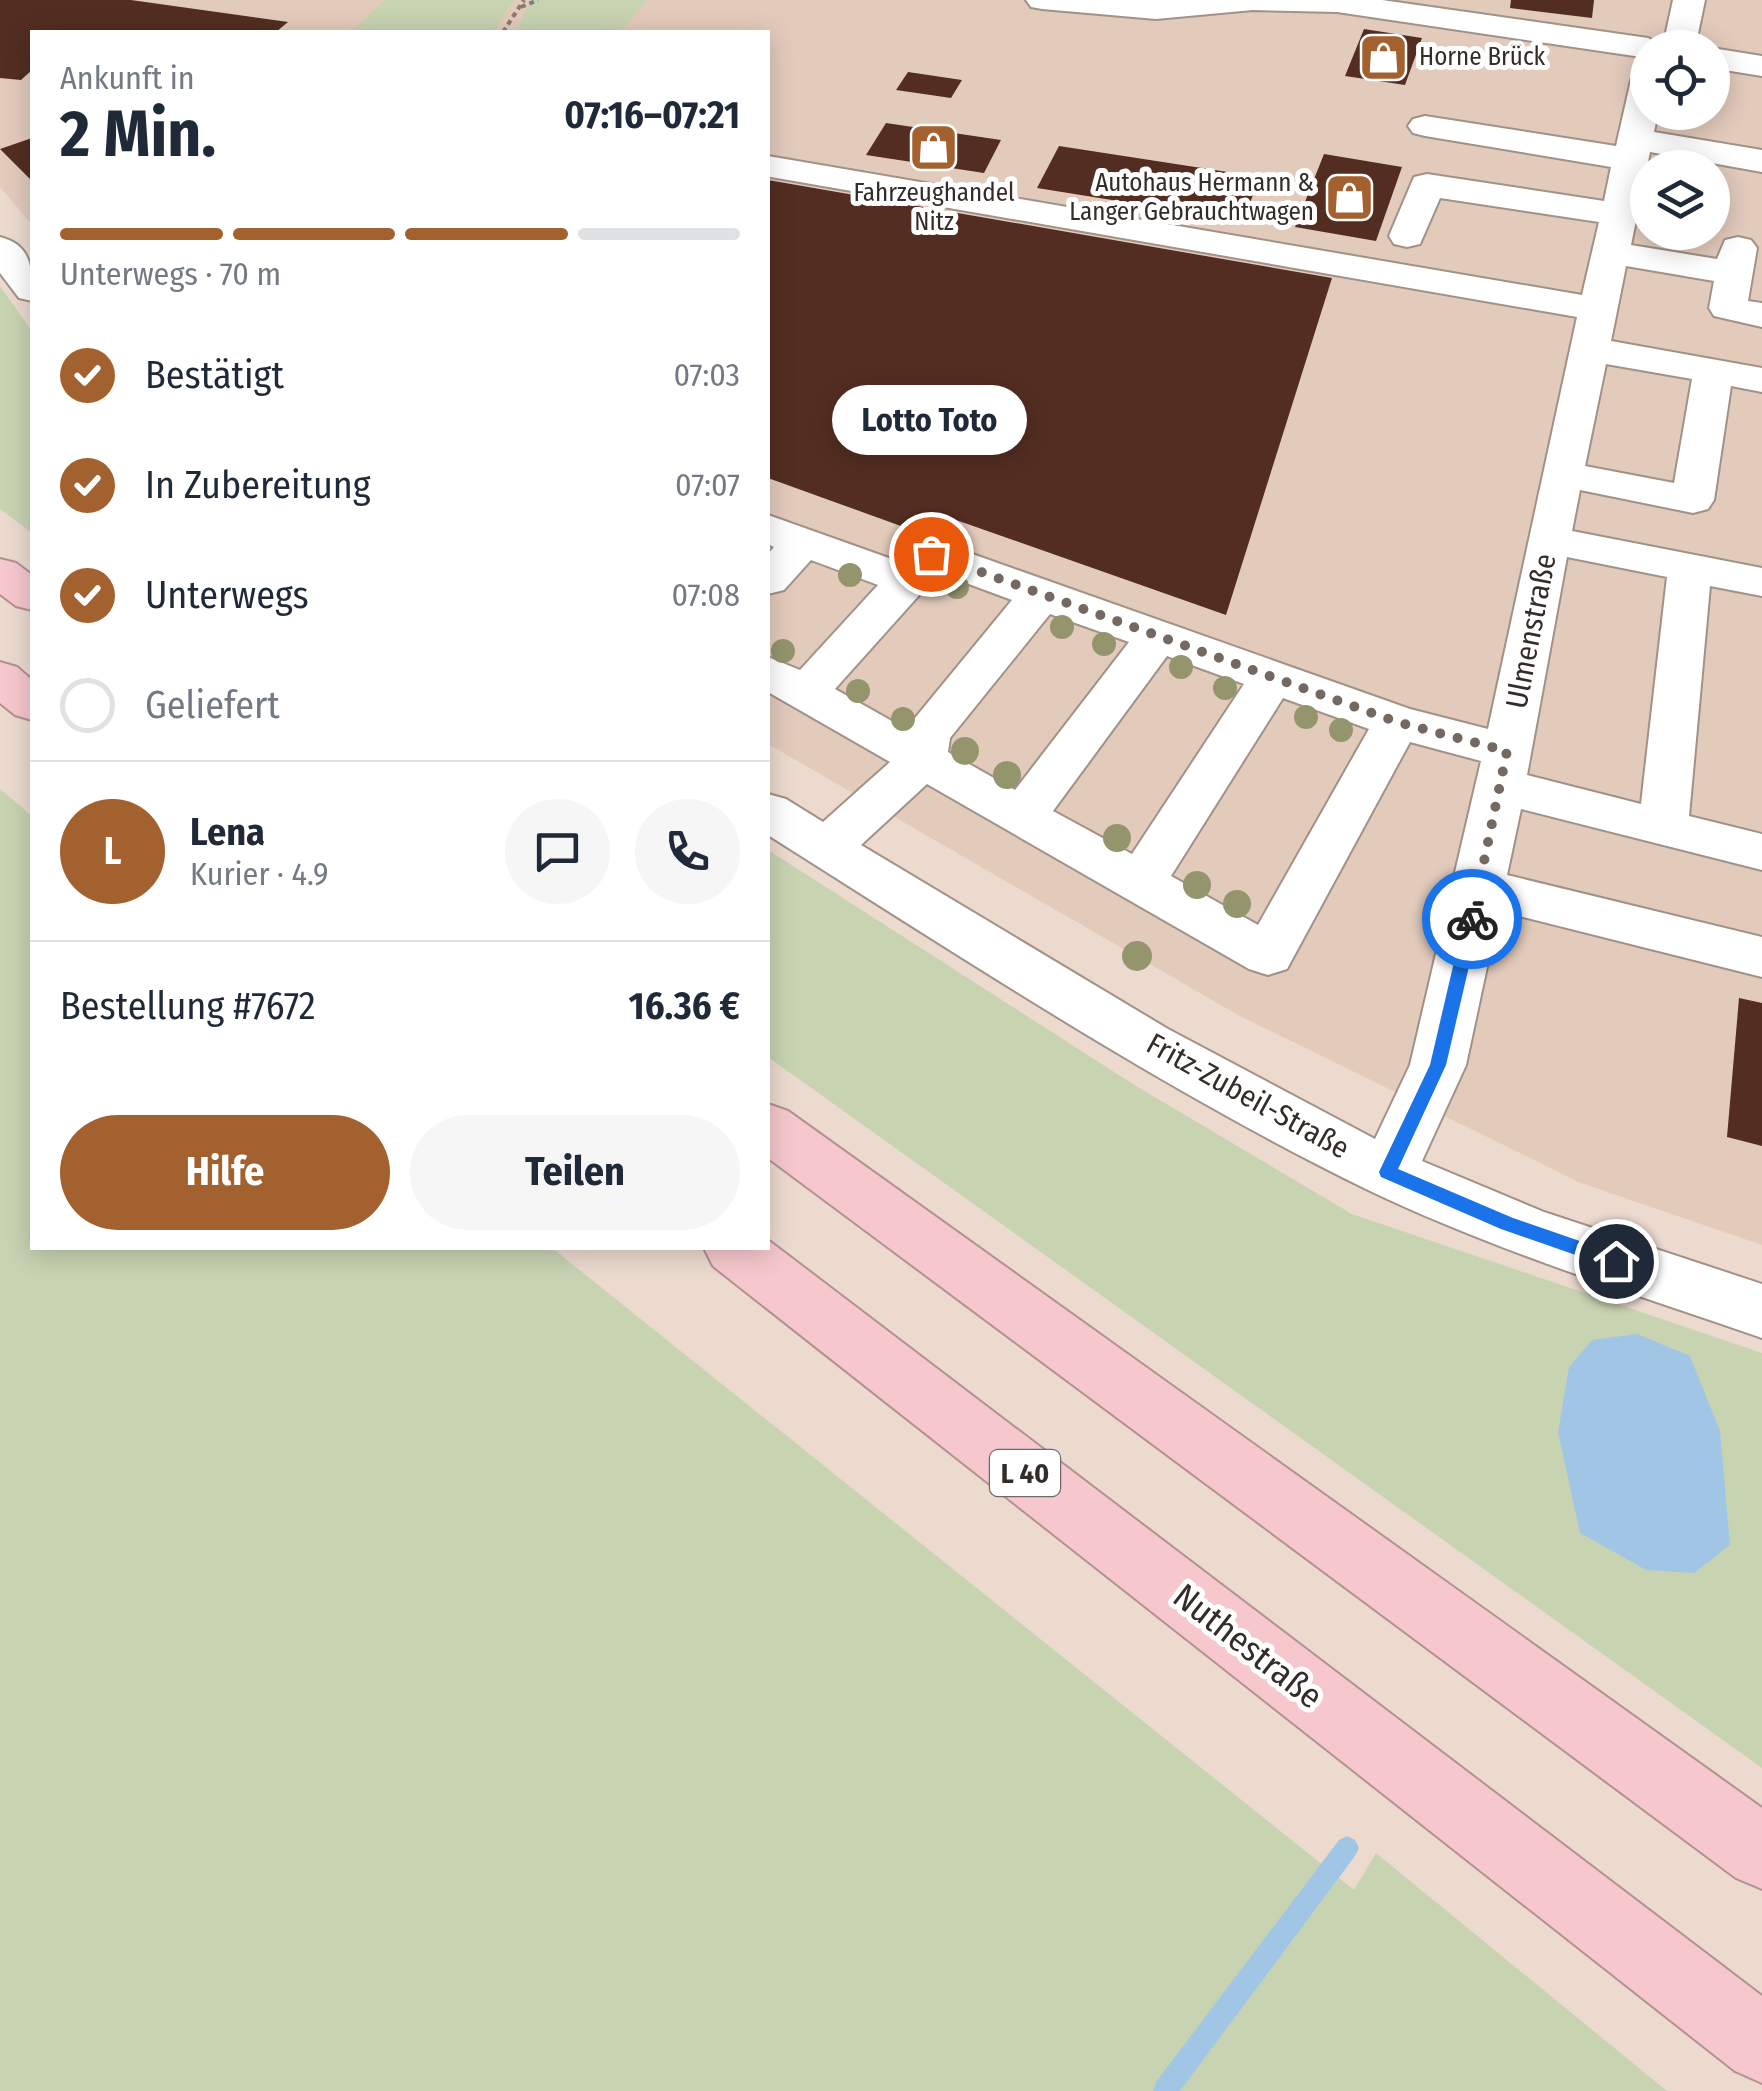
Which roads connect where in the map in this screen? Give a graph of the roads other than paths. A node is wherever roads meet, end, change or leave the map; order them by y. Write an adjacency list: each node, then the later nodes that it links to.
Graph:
1 (1042, 0): 3 (street)
2 (1688, 0): 4 (street)
3 (1450, 9): 5 (street)
4 (1682, 30)
5 (1630, 44)
6 (1730, 61): 7 (street)
7 (1762, 66)
8 (1425, 126): 10 (street)
9 (1636, 130): 10 (street, Ulmenstraße)
10 (1632, 149): 11 (street); 13 (street, Ulmenstraße)
11 (1762, 160)
12 (770, 166): 19 (street)
13 (1614, 233): 14 (street); 16 (street); 19 (street, Ulmenstraße)
14 (1407, 236)
15 (0, 248): 17 (street)
16 (1746, 263): 18 (street)
17 (30, 287)
18 (1762, 315)
19 (1593, 329): 20 (street); 22 (street, Ulmenstraße)
20 (1713, 371): 21 (street); 22 (street)
21 (1762, 380)
22 (1562, 474): 24 (street, Ulmenstraße)
23 (785, 536): 27 (street); 28 (street)
24 (1548, 540): 25 (street); 39 (street, Ulmenstraße)
25 (1690, 568): 29 (street); 42 (street)
26 (0, 573): 31 (highway)
27 (770, 575)
28 (906, 580): 30 (street); 35 (street)
29 (1762, 582)
30 (1042, 594): 32 (street); 38 (street)
31 (30, 595)
32 (1158, 636): 34 (street); 41 (street)
33 (0, 678): 36 (highway)
34 (1273, 678): 37 (street); 45 (street)
35 (786, 682): 38 (street)
36 (30, 702)
37 (1397, 722): 39 (street); 45 (street)
38 (923, 760): 41 (street); 43 (street)
39 (1504, 768): 42 (street); 46 (street, Ulmenstraße)
40 (770, 813): 43 (street, Fritz-Zubeil-Straße)
41 (1022, 816): 45 (street)
42 (1663, 828): 44 (street)
43 (826, 848): 49 (street, Fritz-Zubeil-Straße)
44 (1762, 852)
45 (1140, 882)
46 (1480, 888): 47 (street); 49 (street, Ulmenstraße)
47 (1762, 957)
48 (770, 1128): 52 (highway)
49 (1388, 1172): 51 (street, Fritz-Zubeil-Straße)
50 (737, 1250): 53 (highway, Nuthestraße / L 40)
51 (1762, 1311)
52 (1762, 1852)
53 (1762, 2044)

